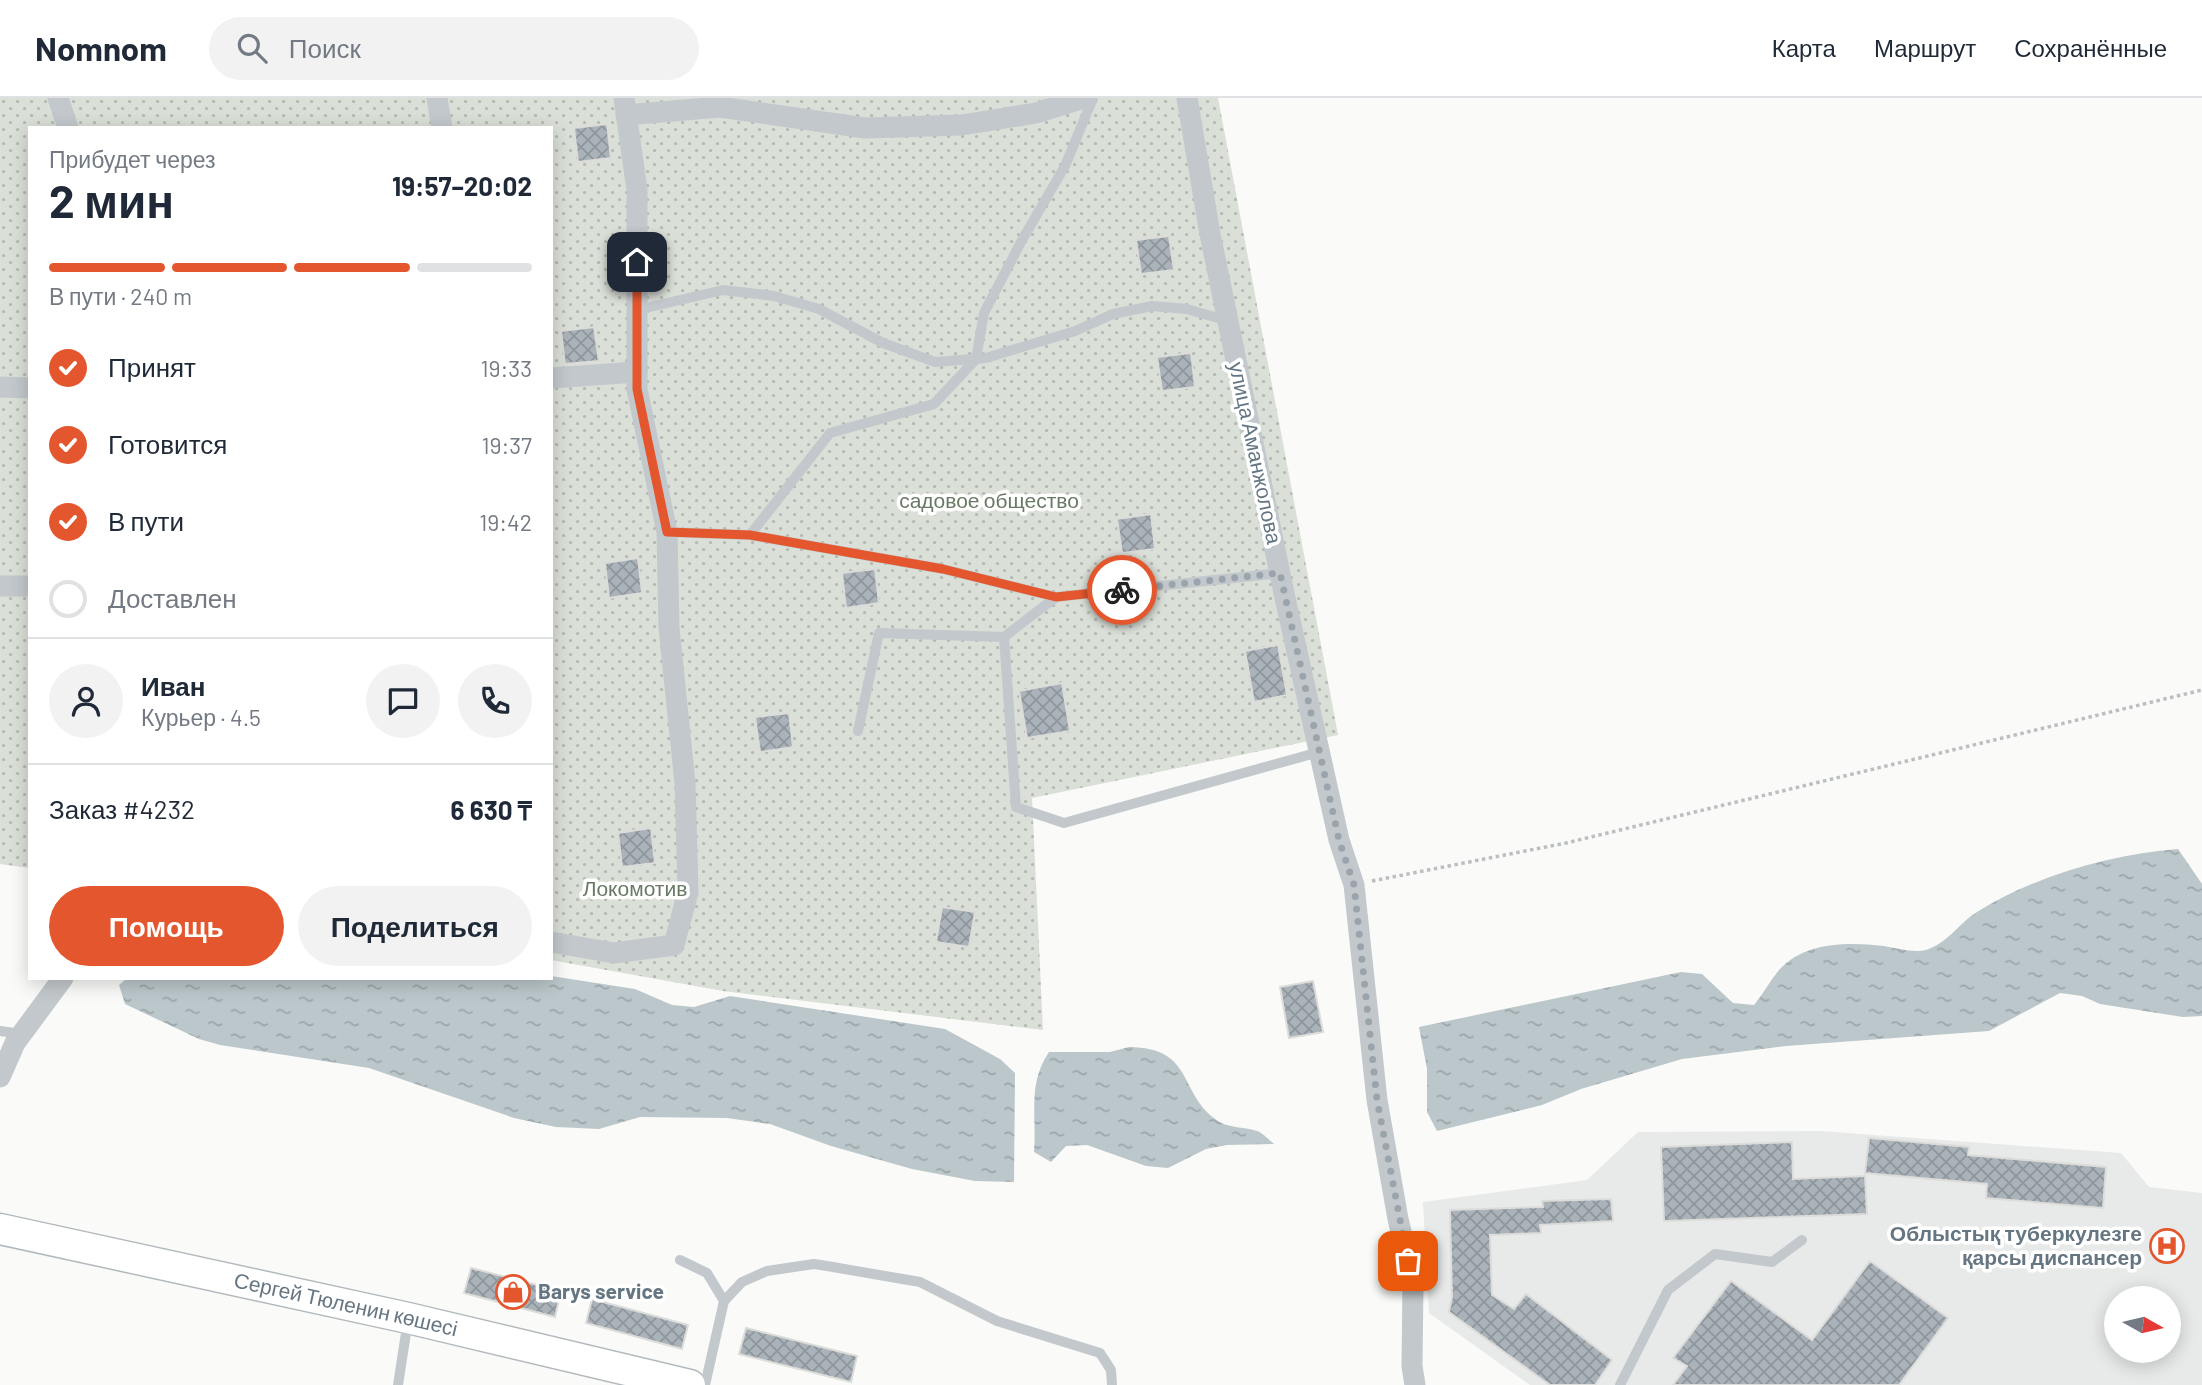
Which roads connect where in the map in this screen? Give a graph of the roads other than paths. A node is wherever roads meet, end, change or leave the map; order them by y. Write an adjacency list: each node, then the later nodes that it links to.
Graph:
1 (58, 98): 7 (street)
2 (436, 98): 8 (street)
3 (1084, 98): 6 (street)
4 (1093, 98): 11 (lane)
5 (1187, 98): 10 (street, улица Аманжолова)
6 (625, 106): 9 (street)
7 (67, 126)
8 (442, 126)
9 (637, 310): 11 (lane); 12 (street)
10 (1228, 321): 11 (lane); 18 (street, улица Аманжолова)
11 (976, 359): 17 (lane)
12 (637, 372): 13 (street); 16 (street)
13 (553, 378)
14 (0, 387): 15 (street)
15 (28, 388)
16 (667, 532): 17 (lane); 25 (street)
17 (750, 535): 21 (lane)
18 (1280, 573): 21 (lane); 24 (street, улица Аманжолова)
19 (0, 586): 20 (street)
20 (28, 586)
21 (1056, 597): 22 (lane)
22 (1004, 637): 23 (lane); 24 (lane)
23 (859, 731)
24 (1319, 752): 38 (street, улица Аманжолова)
25 (553, 942)
26 (61, 980): 27 (street)
27 (10, 1032): 28 (street)
28 (0, 1077)
29 (0, 1229): 33 (main road, Сергей Тюленин көшесі)
30 (1802, 1240): 39 (lane)
31 (680, 1259): 32 (lane)
32 (724, 1301): 36 (lane); 37 (lane)
33 (408, 1318): 34 (main road, Сергей Тюленин көшесі); 35 (lane)
34 (677, 1383)
35 (398, 1385)
36 (705, 1385)
37 (1112, 1385)
38 (1415, 1385)
39 (1620, 1385)

